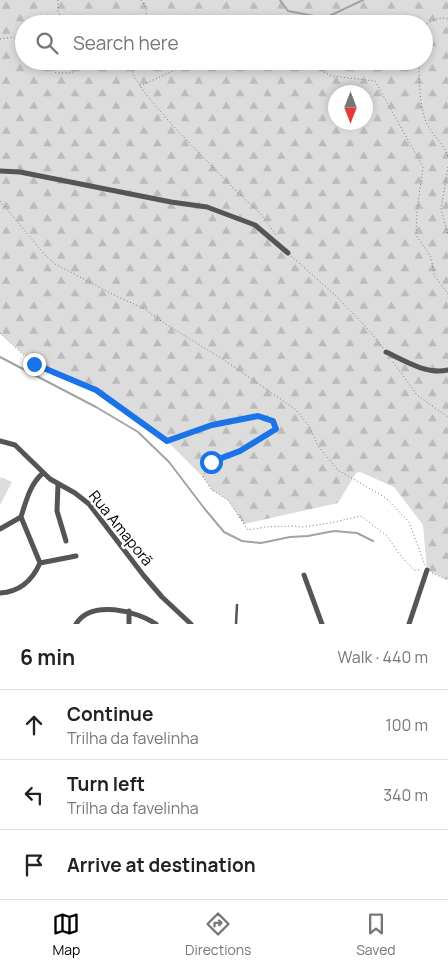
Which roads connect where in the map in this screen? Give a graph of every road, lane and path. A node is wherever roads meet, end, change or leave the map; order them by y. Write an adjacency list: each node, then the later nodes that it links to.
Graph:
1 (58, 0): 3 (path)
2 (141, 0): 4 (path)
3 (60, 15)
4 (147, 15)
5 (448, 19): 6 (path)
6 (433, 20)
7 (0, 38): 8 (path)
8 (15, 38)
9 (52, 70): 10 (path)
10 (74, 70)
11 (133, 70): 15 (path)
12 (175, 70): 15 (path)
13 (320, 70): 24 (path)
14 (419, 70): 16 (path)
15 (139, 86): 21 (path)
16 (448, 157)
17 (448, 167): 20 (path)
18 (0, 171): 22 (street)
19 (0, 201): 38 (path)
20 (448, 235)
21 (277, 237)
22 (288, 253): 27 (path)
23 (448, 288): 24 (path)
24 (445, 290): 25 (path)
25 (448, 294)
26 (0, 333): 38 (path)
27 (386, 352): 28 (street); 29 (path)
28 (448, 370)
29 (448, 417)
30 (0, 441): 31 (street, Rua Amaporã)
31 (42, 473): 32 (street, Rua Amaporã); 33 (street)
32 (58, 484): 35 (street); 47 (street, Rua Amaporã)
33 (21, 517): 34 (street); 37 (street)
34 (0, 528)
35 (66, 541)
36 (76, 556): 37 (street)
37 (40, 563): 41 (street)
38 (427, 570): 40 (path); 50 (street)
39 (304, 575): 49 (street)
40 (448, 580)
41 (0, 593)
42 (237, 604): 48 (lane)
43 (129, 611): 44 (street); 45 (street); 46 (street)
44 (76, 624)
45 (129, 624)
46 (156, 624)
47 (191, 624)
48 (236, 624)
49 (322, 624)
50 (409, 624)

